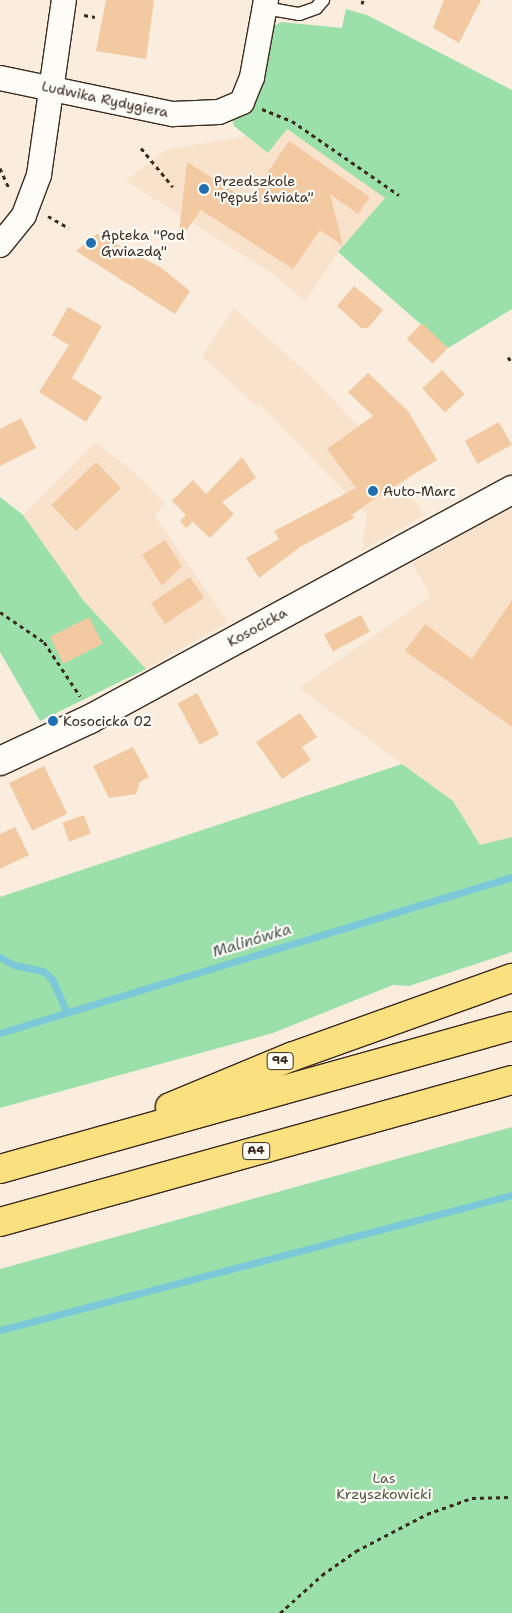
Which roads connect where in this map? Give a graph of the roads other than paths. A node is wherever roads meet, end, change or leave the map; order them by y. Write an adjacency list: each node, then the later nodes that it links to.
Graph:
1 (64, 0): 5 (street)
2 (323, 0): 3 (lane)
3 (266, 4): 5 (street, Ludwika Rydygiera)
4 (0, 78): 5 (street, Ludwika Rydygiera)
5 (50, 87): 6 (street)
6 (0, 245)
7 (512, 490): 8 (street, Kosocicka)
8 (0, 761)
9 (512, 978): 12 (highway, 94)
10 (512, 1026): 12 (highway)
11 (512, 1080): 14 (highway, A4)
12 (53, 1155): 13 (highway)
13 (0, 1169)
14 (0, 1222)

